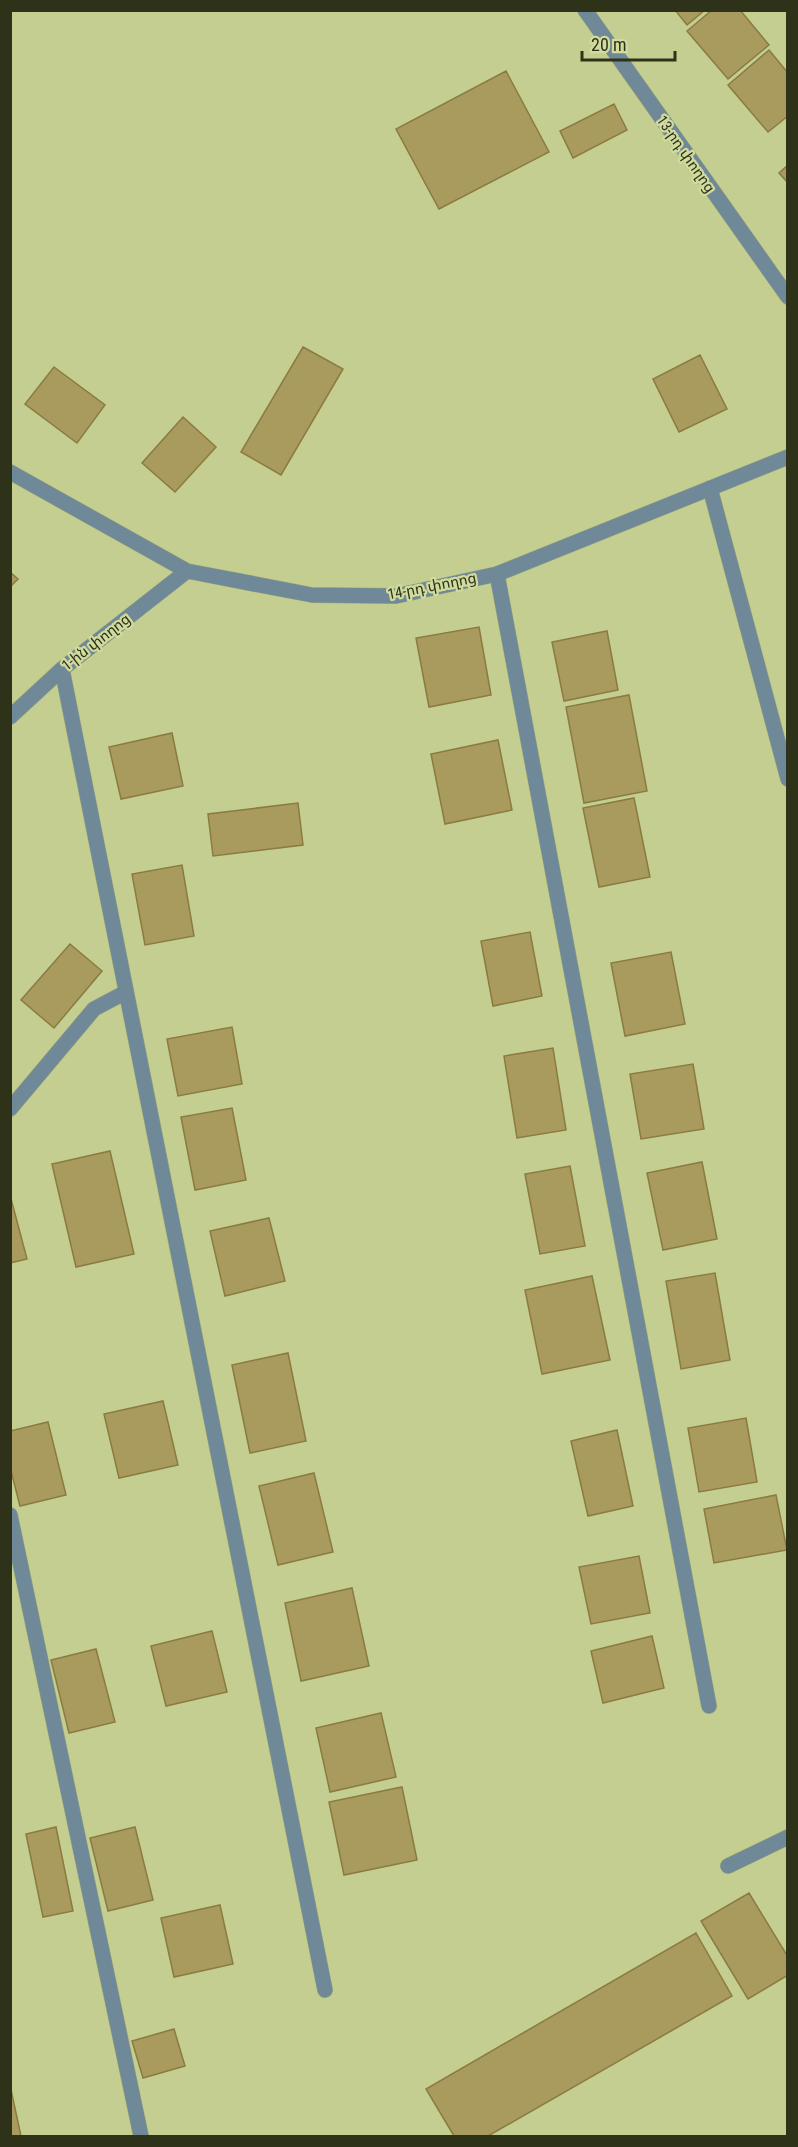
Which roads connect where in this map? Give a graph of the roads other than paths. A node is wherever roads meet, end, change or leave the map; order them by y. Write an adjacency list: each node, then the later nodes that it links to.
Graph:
1 (585, 10): 2 (street, 13-րդ փողոց)
2 (788, 297)
3 (788, 457): 5 (street, 14-րդ փողոց)
4 (10, 472): 6 (street, 14-րդ փողոց)
5 (710, 488): 7 (street, 14-րդ փողոց); 10 (street)
6 (187, 571): 7 (street, 14-րդ փողոց); 8 (street, 1-ին փողոց)
7 (497, 574): 14 (street)
8 (62, 669): 9 (street, 1-ին փողոց); 11 (street)
9 (10, 717)
10 (788, 778)
11 (126, 992): 12 (street); 17 (street)
12 (10, 1109)
13 (10, 1515): 18 (street)
14 (709, 1706)
15 (788, 1837): 16 (street)
16 (728, 1866)
17 (325, 1990)
18 (141, 2136)

